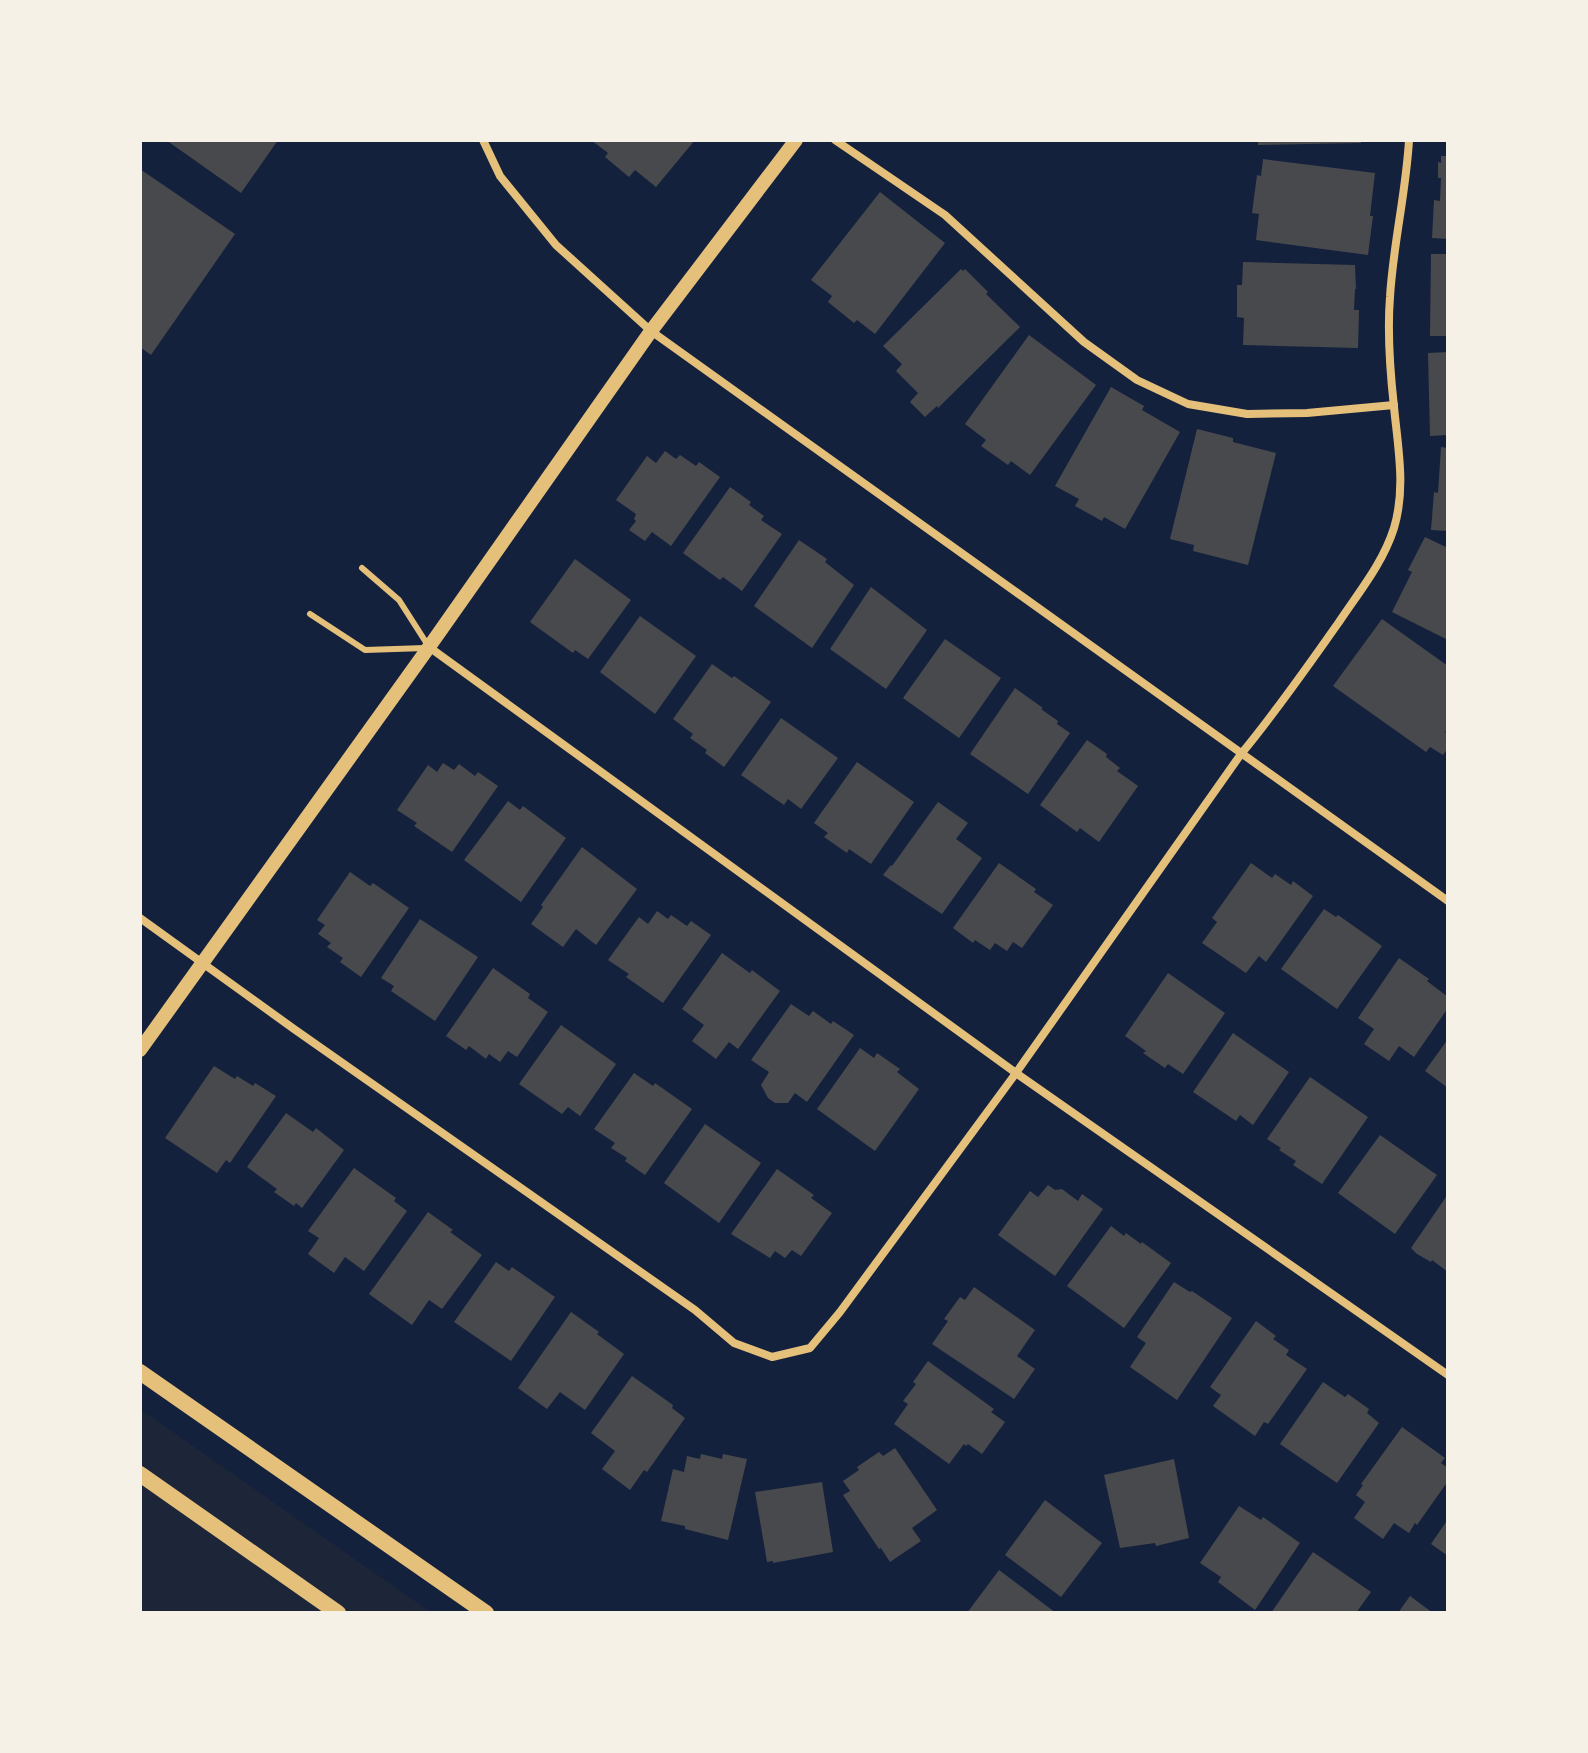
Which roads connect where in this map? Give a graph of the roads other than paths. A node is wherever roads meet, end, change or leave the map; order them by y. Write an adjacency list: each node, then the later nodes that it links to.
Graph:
1 (483, 140): 5 (street)
2 (796, 140): 5 (street)
3 (835, 140): 6 (street)
4 (1409, 140): 6 (street)
5 (651, 331): 9 (street); 10 (street)
6 (1394, 405): 10 (street)
7 (362, 568): 9 (lane)
8 (310, 614): 9 (lane)
9 (429, 647): 13 (street); 15 (street)
10 (1241, 754): 11 (street); 15 (street)
11 (1448, 901)
12 (140, 918): 13 (street)
13 (203, 964): 14 (street); 15 (street)
14 (140, 1050)
15 (1016, 1073): 17 (street)
16 (140, 1372): 20 (main road)
17 (1448, 1375)
18 (140, 1474): 19 (main road)
19 (338, 1613)
20 (486, 1613)

